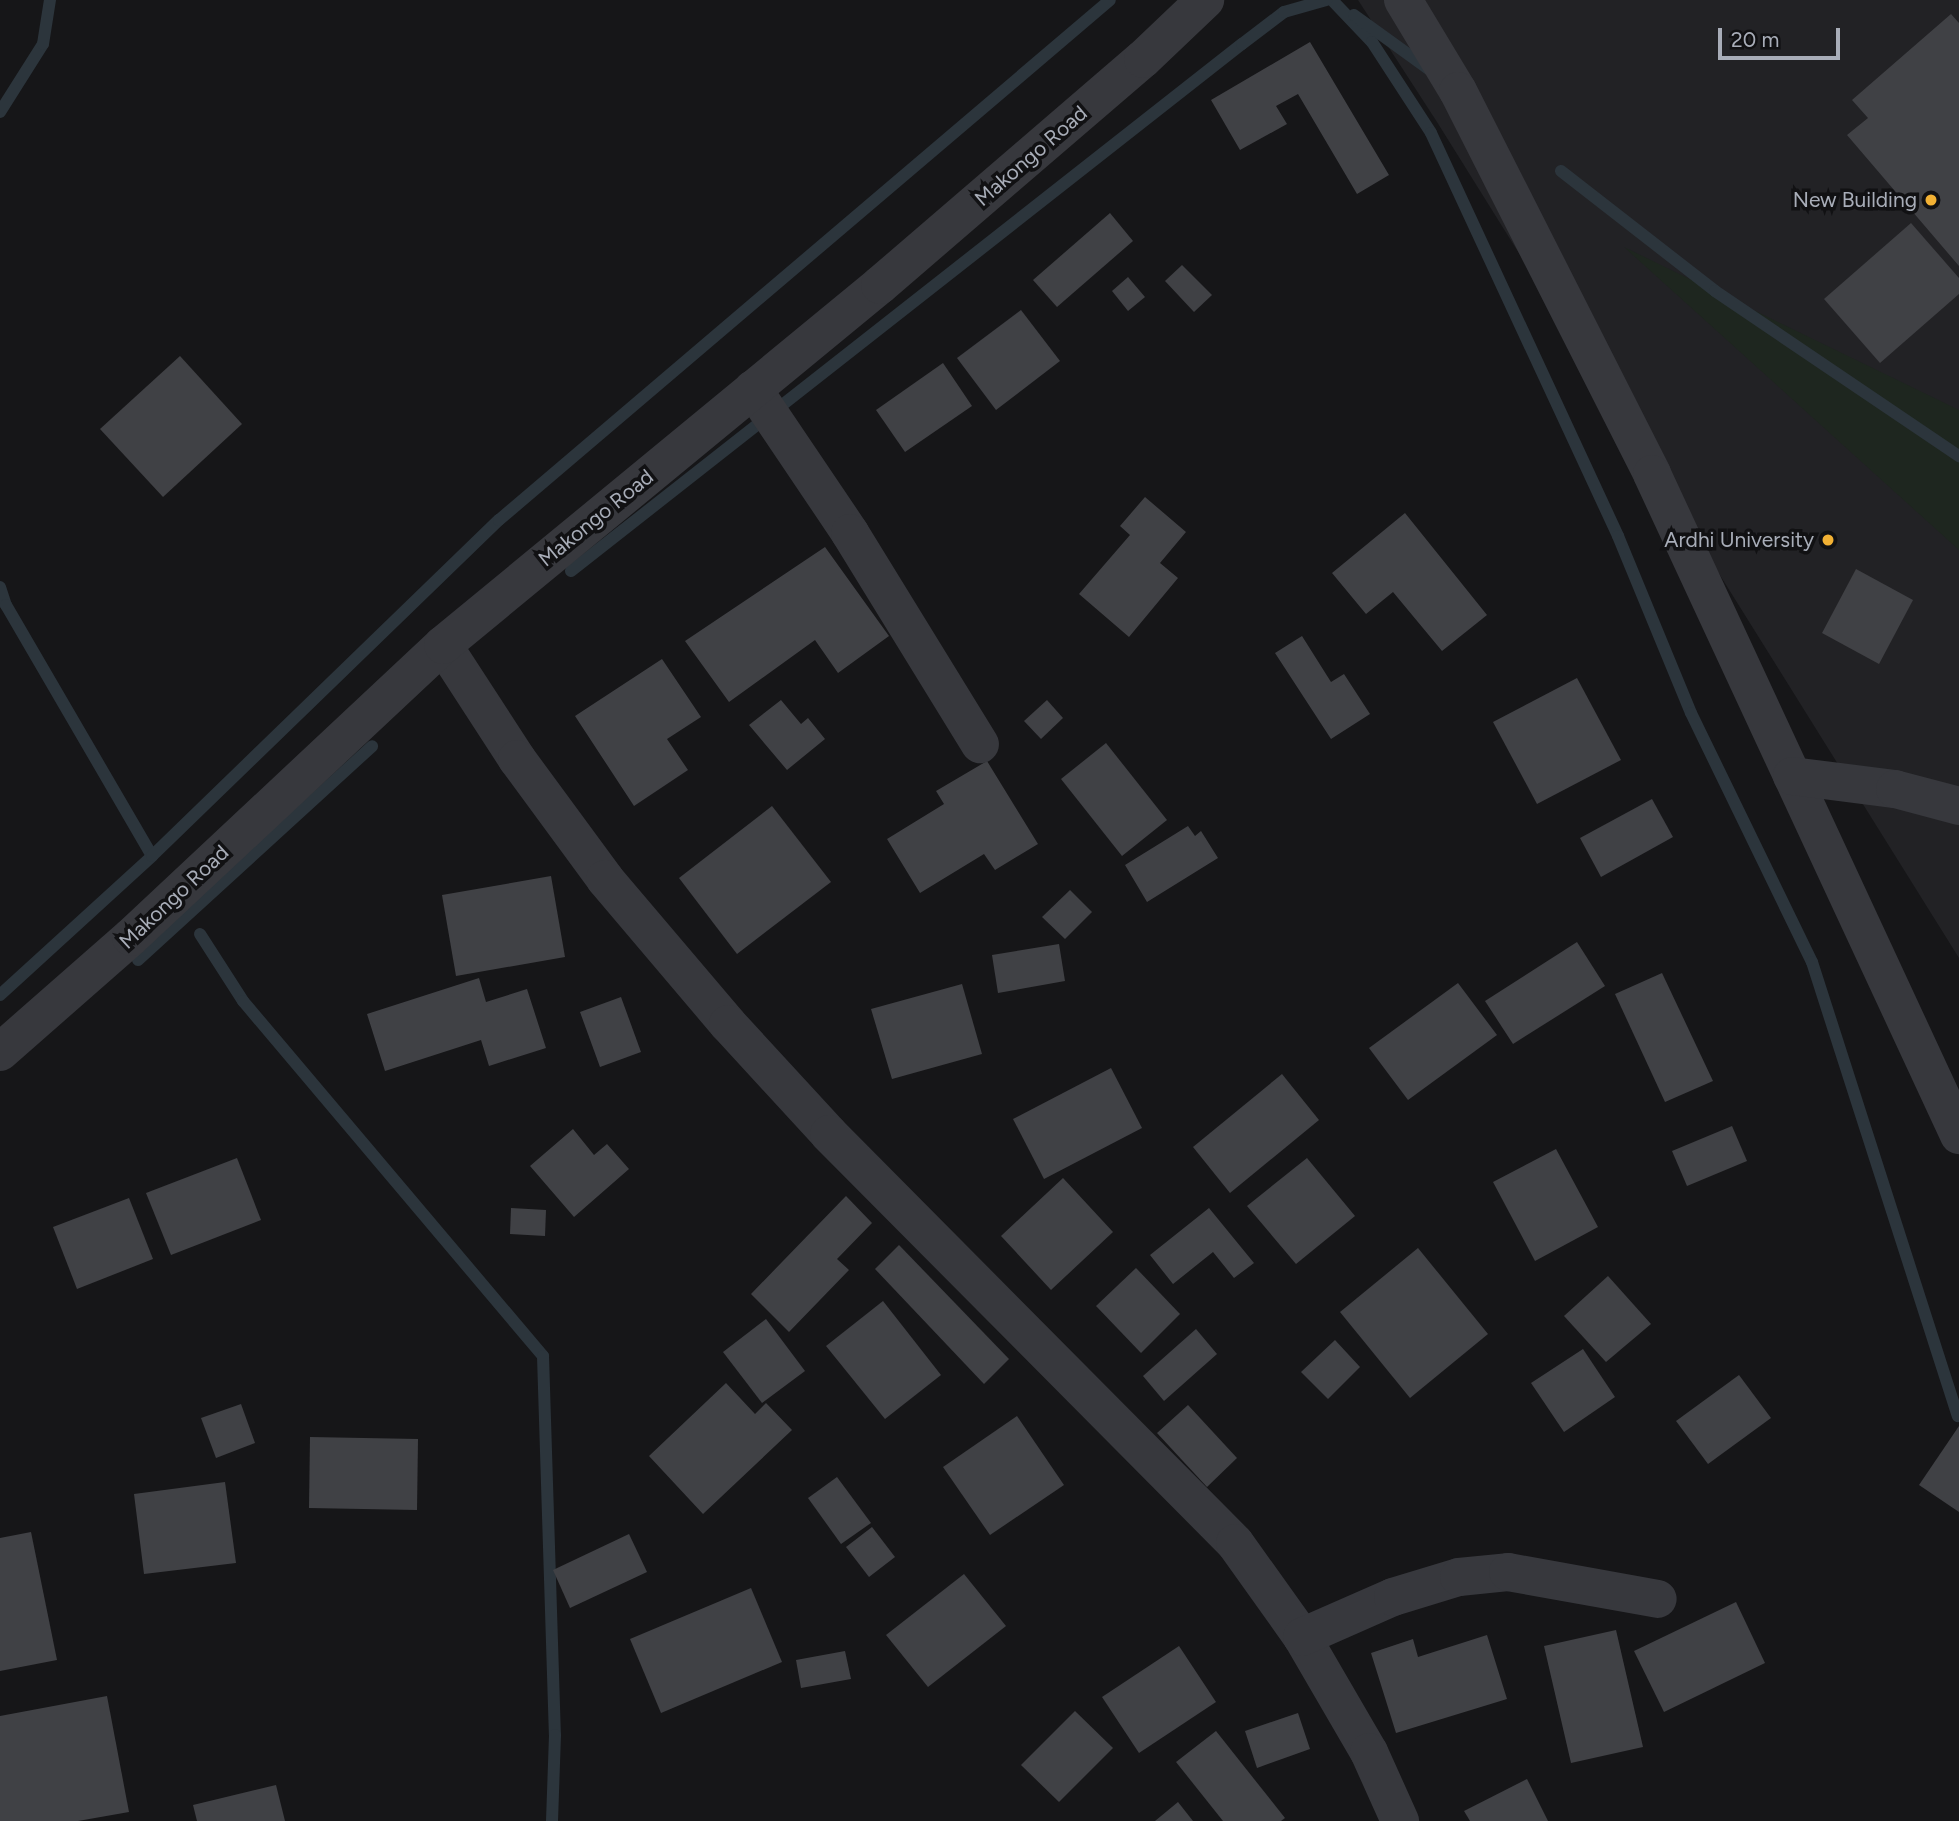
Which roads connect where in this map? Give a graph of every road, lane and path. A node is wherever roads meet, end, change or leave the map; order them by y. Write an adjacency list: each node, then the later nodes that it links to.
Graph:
1 (1205, 0): 3 (street, Makongo Road)
2 (1404, 0): 6 (street)
3 (753, 389): 4 (street, Makongo Road); 5 (street)
4 (443, 645): 8 (street, Makongo Road); 11 (street)
5 (980, 744)
6 (1792, 776): 7 (street); 9 (street)
7 (1959, 806)
8 (0, 1052)
9 (1959, 1135)
10 (1658, 1599): 11 (street)
11 (1302, 1637): 12 (street)
12 (1400, 1821)

